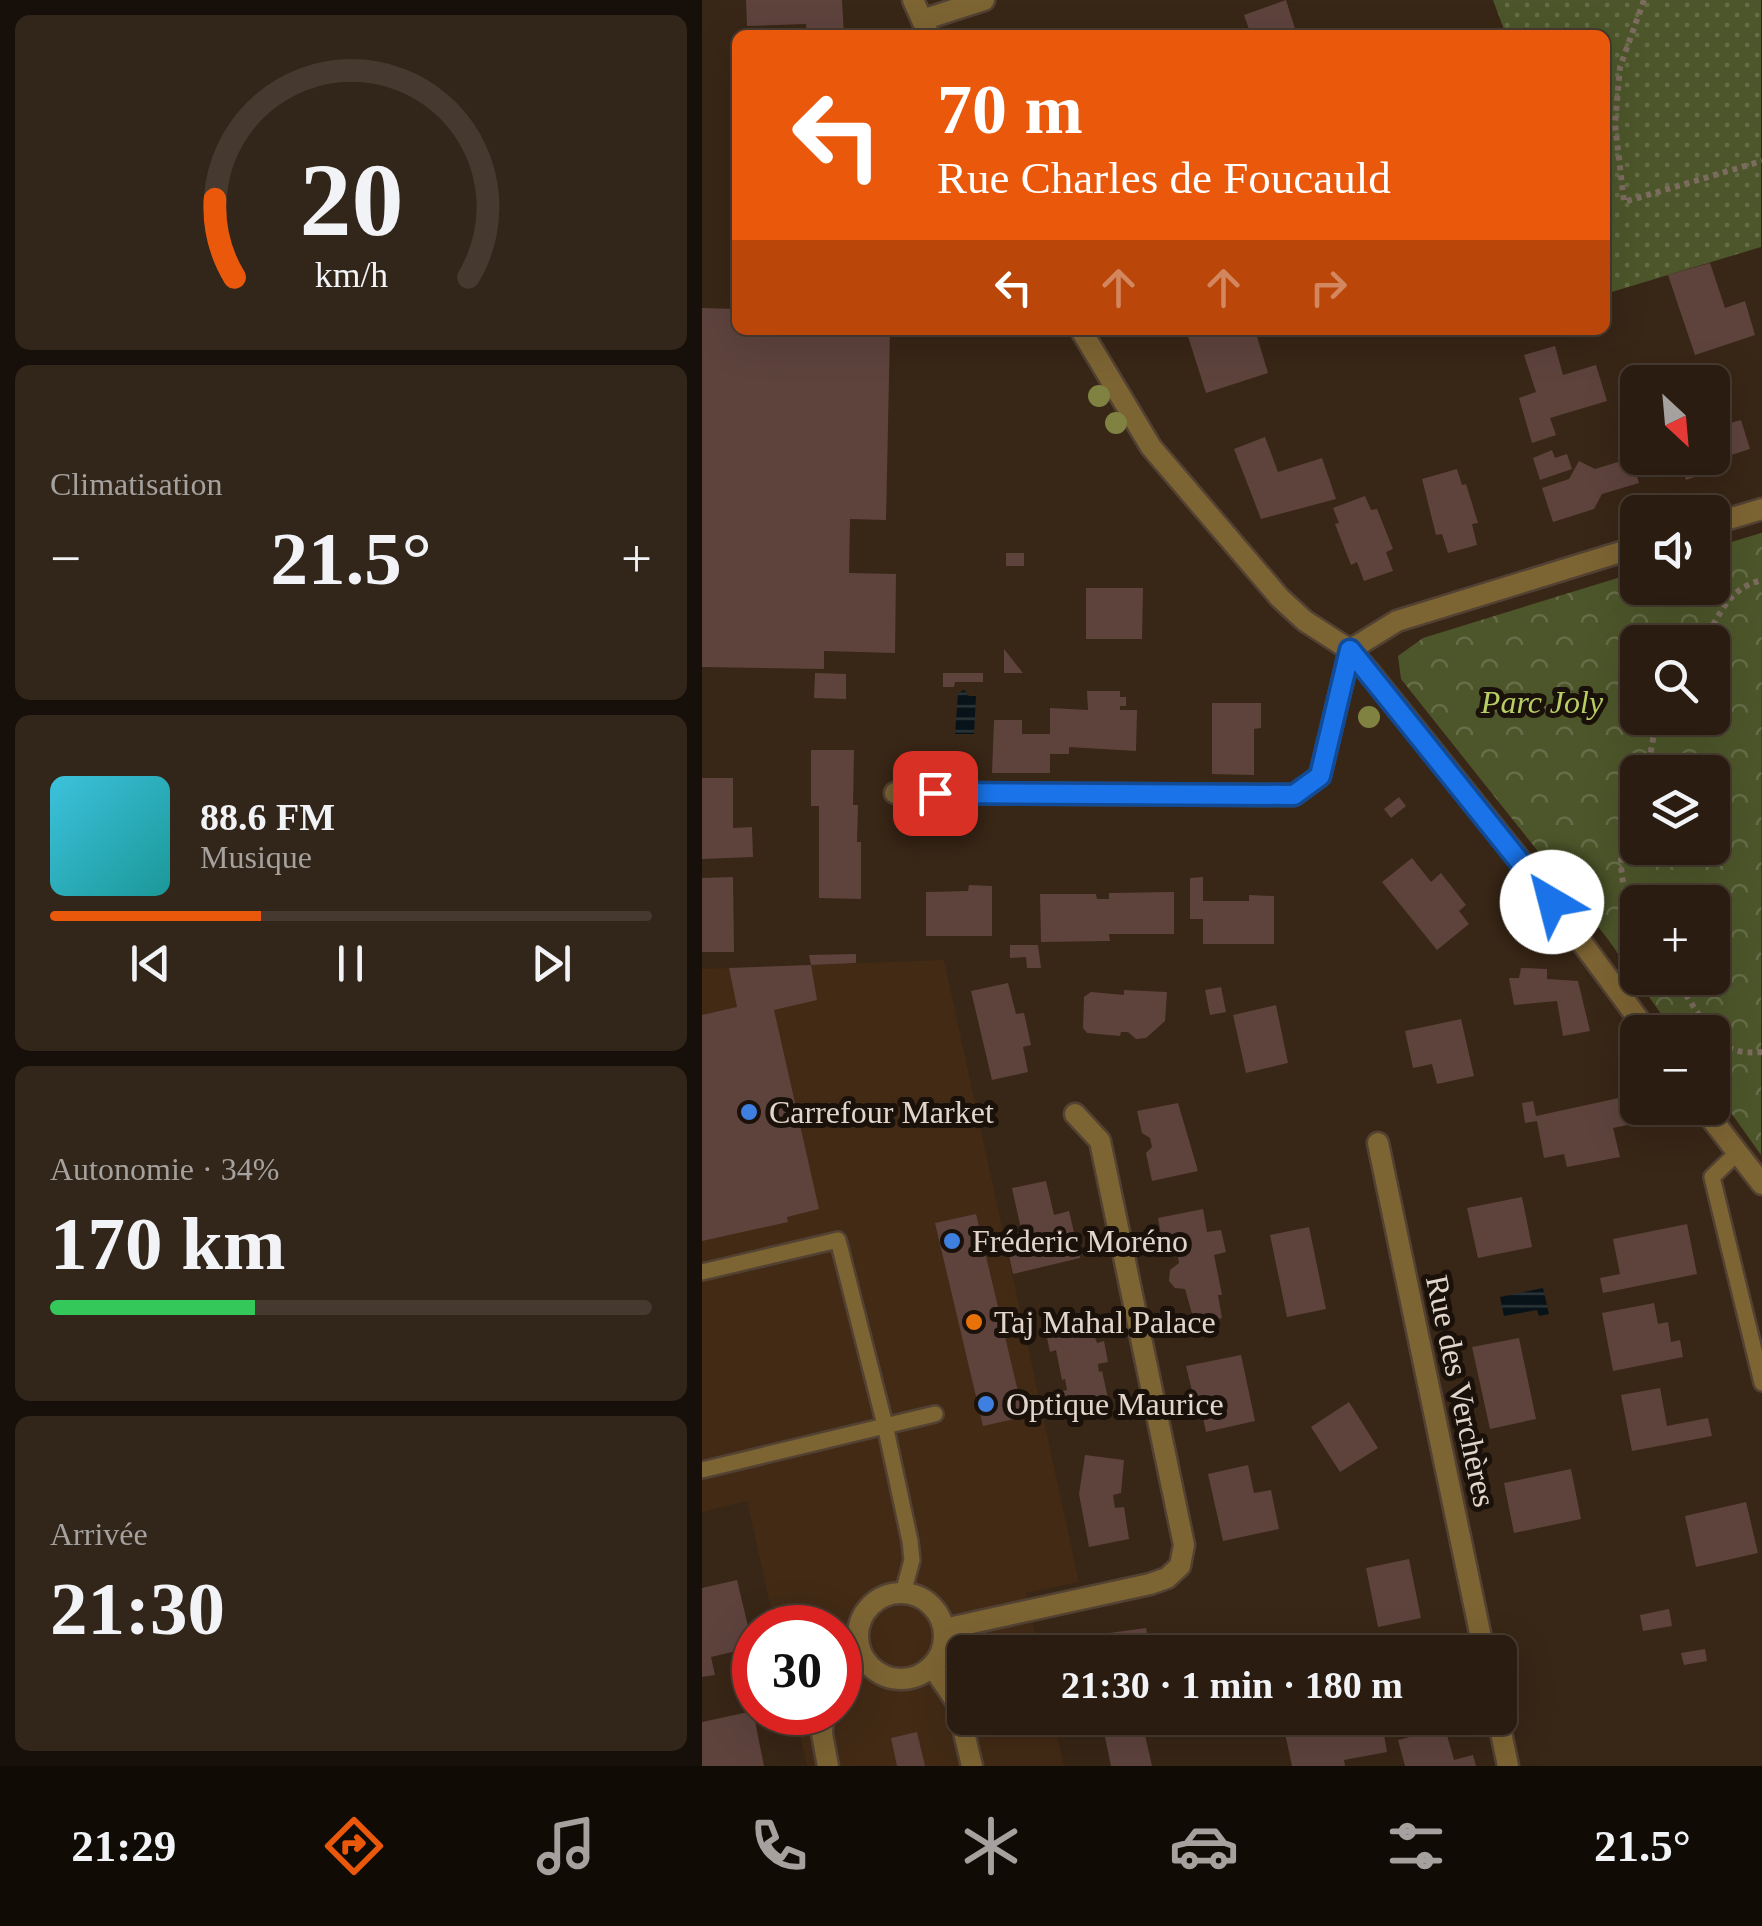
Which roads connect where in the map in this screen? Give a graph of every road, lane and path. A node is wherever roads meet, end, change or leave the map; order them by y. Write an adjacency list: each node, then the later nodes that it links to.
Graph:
1 (913, 0): 4 (street)
2 (984, 0): 4 (street)
3 (1644, 0): 5 (path)
4 (926, 28)
5 (1762, 161)
6 (1084, 335): 12 (street)
7 (1762, 508): 8 (street)
8 (1730, 518)
9 (1620, 552): 12 (street)
10 (1762, 580): 11 (path)
11 (1712, 625)
12 (1350, 650): 13 (street); 14 (street)
13 (895, 793)
14 (1635, 1015)
15 (1730, 1049): 16 (path)
16 (1762, 1052)
17 (1074, 1114): 28 (street)
18 (1716, 1125): 20 (street)
19 (1378, 1143): 29 (street, Rue des Verchères)
20 (1737, 1153): 21 (street); 23 (lane)
21 (1762, 1184)
22 (702, 1272): 25 (lane)
23 (1762, 1384)
24 (935, 1414): 25 (lane)
25 (885, 1425): 26 (lane); 27 (lane)
26 (702, 1470)
27 (903, 1592): 28 (street); 30 (street)
28 (944, 1628): 31 (street)
29 (1480, 1635)
30 (864, 1659): 31 (street)
31 (932, 1666): 35 (street)
32 (822, 1735): 34 (street)
33 (1502, 1735): 36 (street)
34 (828, 1766)
35 (972, 1766)
36 (1508, 1766)

